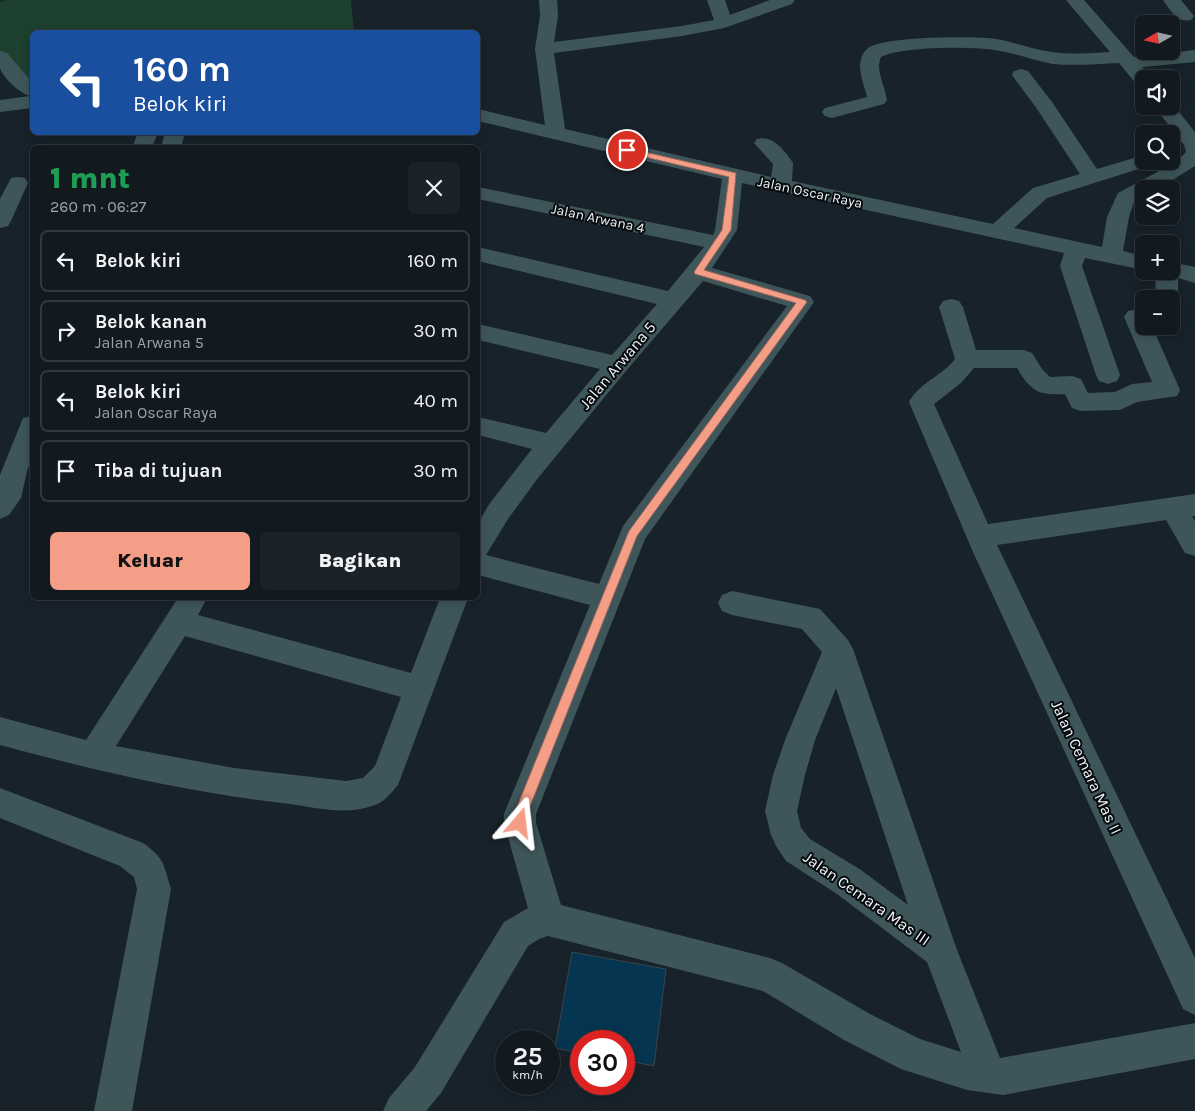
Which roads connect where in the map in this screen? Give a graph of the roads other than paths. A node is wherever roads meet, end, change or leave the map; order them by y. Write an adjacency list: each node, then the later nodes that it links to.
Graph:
1 (548, 0): 8 (street)
2 (716, 0): 7 (street)
3 (786, 0): 7 (street)
4 (1075, 0): 11 (street)
5 (1172, 0): 6 (street)
6 (1185, 16)
7 (724, 23): 8 (street)
8 (544, 49): 20 (street)
9 (1195, 56): 11 (street)
10 (0, 57): 14 (street)
11 (1128, 60): 12 (street); 17 (street)
12 (1136, 70)
13 (1022, 75): 26 (street)
14 (30, 90)
15 (30, 102): 16 (street)
16 (0, 106)
17 (832, 112)
18 (480, 115): 20 (street, Jalan Oscar Raya)
19 (1170, 115): 22 (street)
20 (556, 134): 25 (street, Jalan Oscar Raya)
21 (764, 143): 28 (street)
22 (1195, 149): 23 (street); 35 (street)
23 (1180, 152)
24 (1135, 164): 26 (street)
25 (733, 175): 28 (street, Jalan Oscar Raya); 32 (street, Jalan Arwana 5)
26 (1092, 176): 31 (street)
27 (17, 183): 30 (street)
28 (781, 186): 31 (street, Jalan Oscar Raya)
29 (480, 193): 32 (street, Jalan Arwana 4)
30 (0, 221)
31 (997, 232): 33 (street, Jalan Oscar Raya)
32 (719, 243): 38 (street, Jalan Arwana 5)
33 (1077, 248): 35 (street, Jalan Oscar Raya); 46 (street)
34 (480, 254): 40 (street)
35 (1110, 256): 36 (street, Jalan Oscar Raya)
36 (1135, 261)
37 (1180, 271): 39 (street)
38 (698, 272): 40 (street, Jalan Arwana 5); 57 (street)
39 (1195, 275)
40 (673, 300): 45 (street, Jalan Arwana 5)
41 (951, 307): 44 (street)
42 (480, 332): 45 (street)
43 (1144, 335): 44 (street)
44 (967, 359): 53 (street, Jalan Cemara Mas II)
45 (617, 365): 49 (street, Jalan Arwana 5)
46 (1108, 375)
47 (480, 426): 49 (street)
48 (30, 430): 50 (street)
49 (551, 444): 54 (street, Jalan Arwana 5)
50 (15, 471): 52 (street)
51 (1184, 506): 53 (street); 55 (street)
52 (0, 508)
53 (981, 536): 68 (street, Jalan Cemara Mas II)
54 (480, 543)
55 (1195, 545)
56 (480, 565): 57 (street)
57 (606, 596): 66 (street)
58 (453, 600): 62 (street)
59 (732, 603): 61 (street, Jalan Cemara Mas III)
60 (186, 610): 62 (street); 64 (street)
61 (838, 649): 67 (street, Jalan Cemara Mas III); 67 (street, Jalan Cemara Mas III)
62 (418, 689): 64 (street)
63 (0, 731): 64 (street)
64 (93, 756)
65 (0, 803): 71 (street)
66 (548, 919): 70 (street); 72 (street)
67 (940, 950): 70 (street, Jalan Cemara Mas III)
68 (1195, 997)
69 (1195, 1041): 70 (street)
70 (988, 1074)
71 (113, 1111)
72 (402, 1111)

